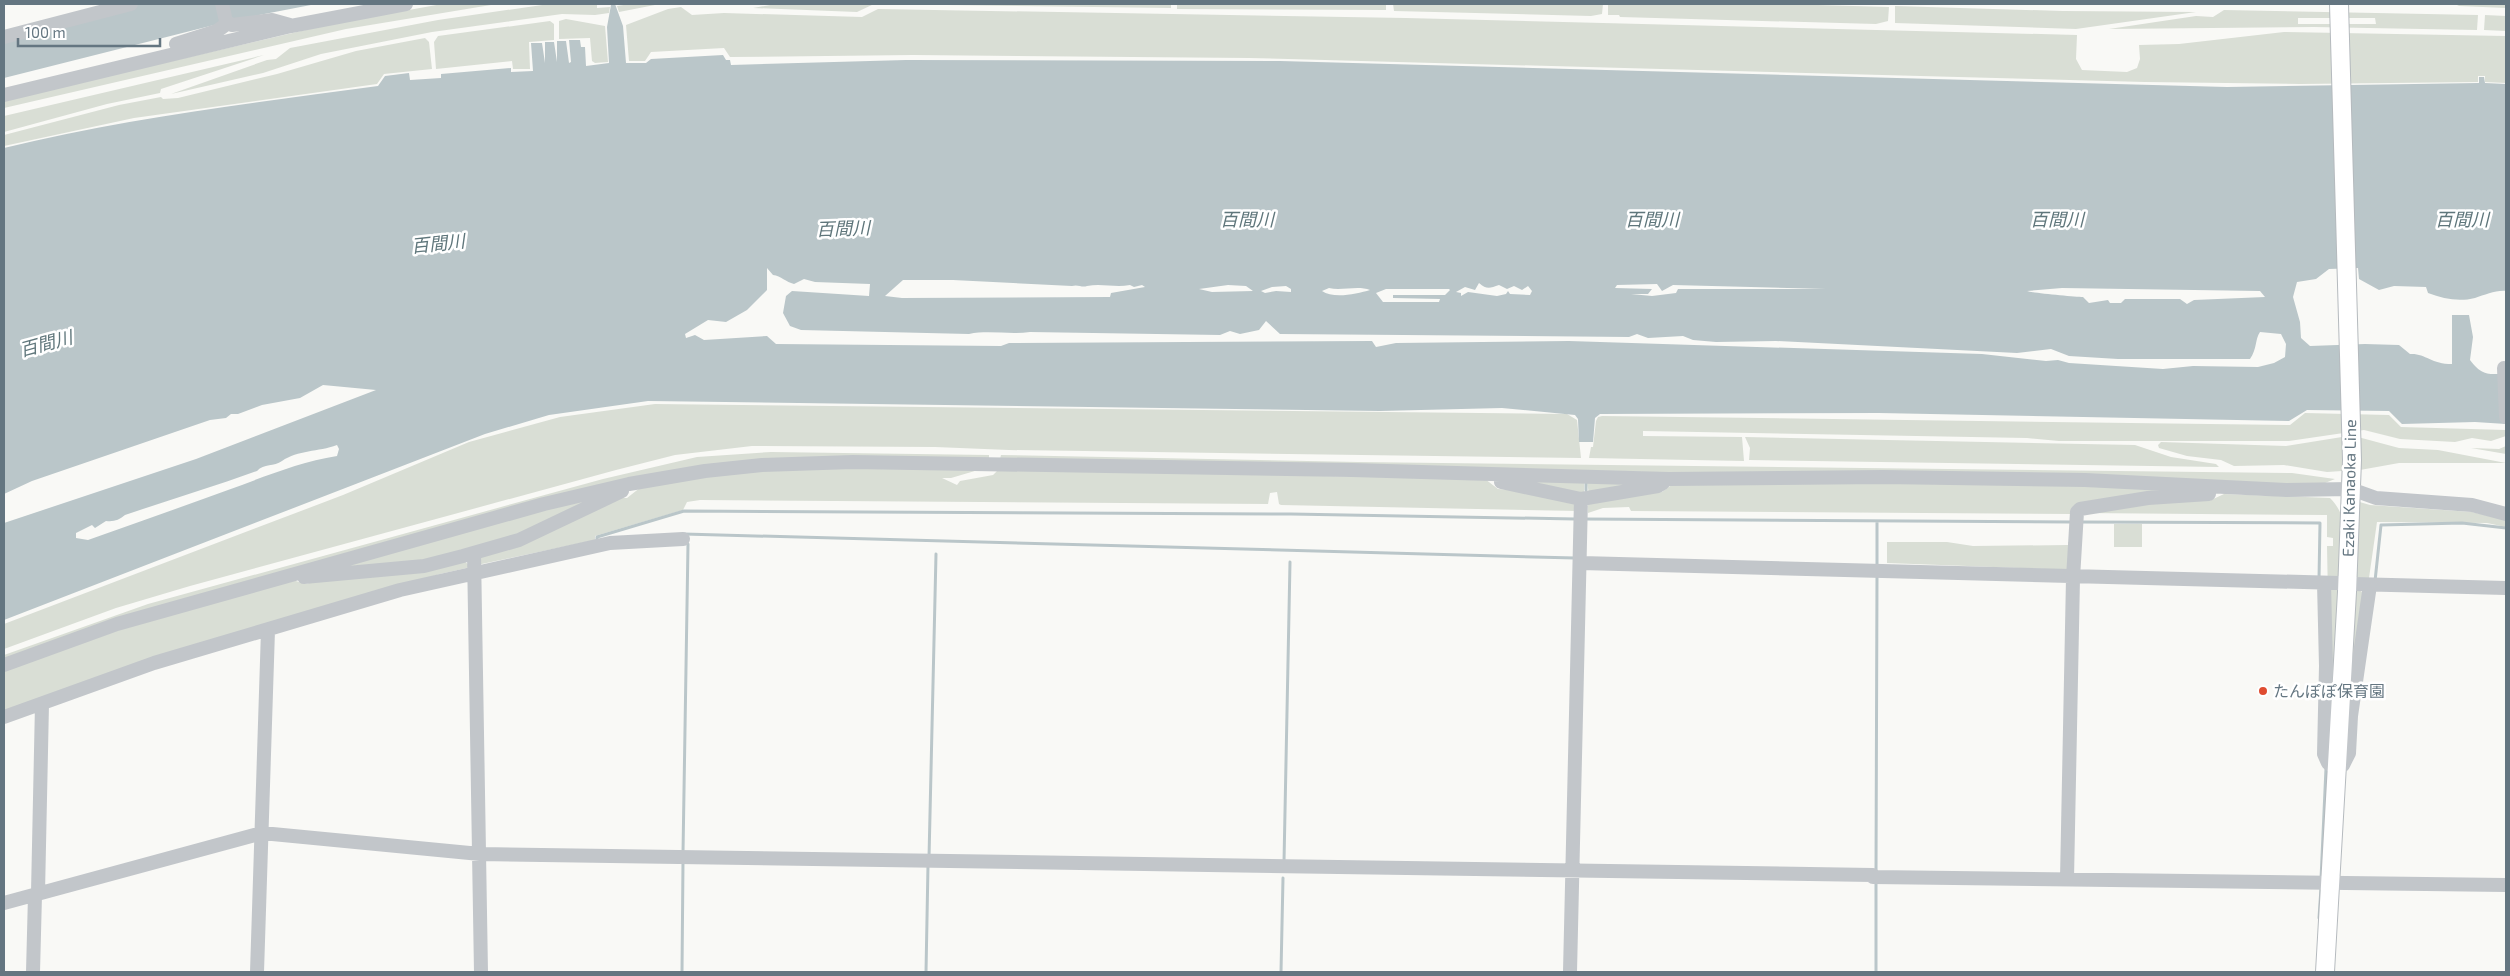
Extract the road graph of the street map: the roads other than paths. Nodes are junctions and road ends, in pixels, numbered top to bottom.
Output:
1 (131, 4) edge
2 (222, 4) edge
3 (406, 4) edge
4 (2339, 4) edge
5 (227, 22) junction
6 (291, 26) junction
7 (4, 37) edge
8 (155, 58) junction
9 (4, 95) edge
10 (2504, 368) dead end
11 (2506, 417) edge
12 (1486, 475) junction
13 (1669, 479) junction
14 (629, 484) junction
15 (2222, 488) junction
16 (2351, 489) junction
17 (1581, 499) junction
18 (2506, 514) edge
19 (684, 539) dead end
20 (1583, 561) junction
21 (473, 568) junction
22 (300, 572) junction
23 (2075, 574) junction
24 (2324, 583) junction
25 (2370, 585) junction
26 (2506, 588) edge
27 (268, 630) junction
28 (4, 665) edge
29 (42, 704) junction
30 (4, 717) edge
31 (2336, 768) junction
32 (262, 830) junction
33 (478, 852) junction
34 (1576, 871) junction
35 (2067, 879) junction
36 (2330, 884) junction
37 (2506, 886) edge
38 (35, 893) junction
39 (4, 903) edge
40 (33, 972) edge
41 (257, 972) edge
42 (482, 972) edge
43 (1570, 972) edge
44 (2324, 972) edge

1 - 7 street
2 - 5 street
3 - 6 street
4 - 16 main road, Ezaki Kanaoka Line
5 - 6 street
5 - 8 street
6 - 8 street
8 - 9 street
10 - 11 street
12 - 13 street
12 - 14 street
12 - 17 street
13 - 15 street
13 - 17 street
14 - 21 street
14 - 22 street
15 - 16 street
15 - 23 street
16 - 18 street
16 - 31 main road, Ezaki Kanaoka Line
17 - 20 street
19 - 21 street
20 - 23 street
20 - 34 street
21 - 22 street
21 - 27 street
21 - 33 street
22 - 28 street
23 - 24 street
23 - 35 street
24 - 25 street
24 - 31 street
25 - 26 street
25 - 31 street
27 - 29 street
27 - 32 street
29 - 30 street
29 - 38 street
31 - 36 main road, Ezaki Kanaoka Line
32 - 33 street
32 - 38 street
32 - 41 street
33 - 34 street
33 - 42 street
34 - 35 street
34 - 43 street
35 - 36 street
36 - 37 street
36 - 44 main road, Ezaki Kanaoka Line
38 - 39 street
38 - 40 street

